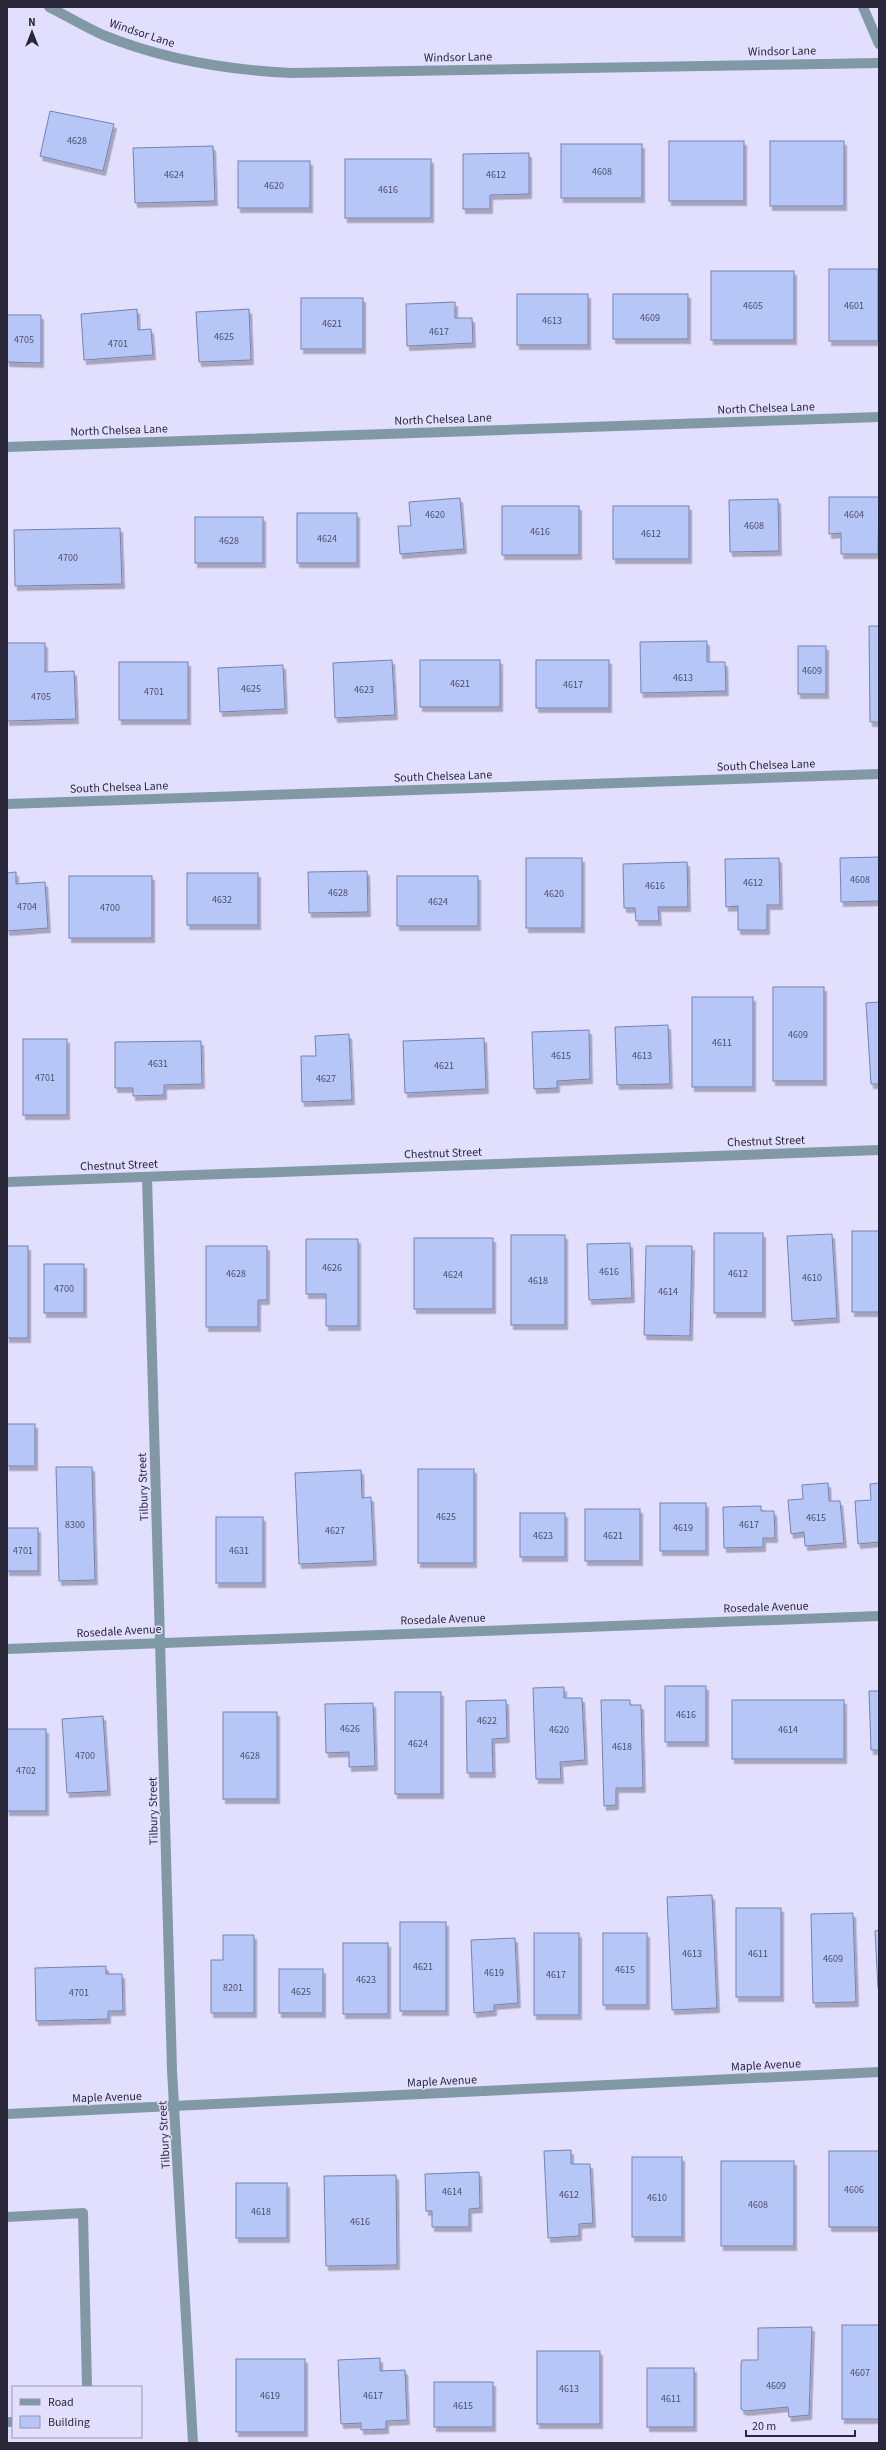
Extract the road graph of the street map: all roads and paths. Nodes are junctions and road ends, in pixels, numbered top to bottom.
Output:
1 (49, 7) edge
2 (863, 7) edge
3 (879, 44) edge
4 (879, 63) edge
5 (879, 417) edge
6 (7, 447) edge
7 (879, 774) edge
8 (7, 804) edge
9 (879, 1150) edge
10 (147, 1177) junction
11 (7, 1182) edge
12 (879, 1616) edge
13 (161, 1642) junction
14 (7, 1649) edge
15 (879, 2072) edge
16 (176, 2107) junction
17 (7, 2114) edge
18 (7, 2217) edge
19 (88, 2386) edge
20 (193, 2443) edge

1 - 4 street, Windsor Lane
2 - 3 street
5 - 6 street, North Chelsea Lane
7 - 8 street, South Chelsea Lane
9 - 10 street, Chestnut Street
10 - 11 street, Chestnut Street
10 - 13 street, Tilbury Street
12 - 13 street, Rosedale Avenue
13 - 14 street, Rosedale Avenue
13 - 16 street, Tilbury Street
15 - 16 street, Maple Avenue
16 - 17 street, Maple Avenue
16 - 20 street, Tilbury Street
18 - 19 street

